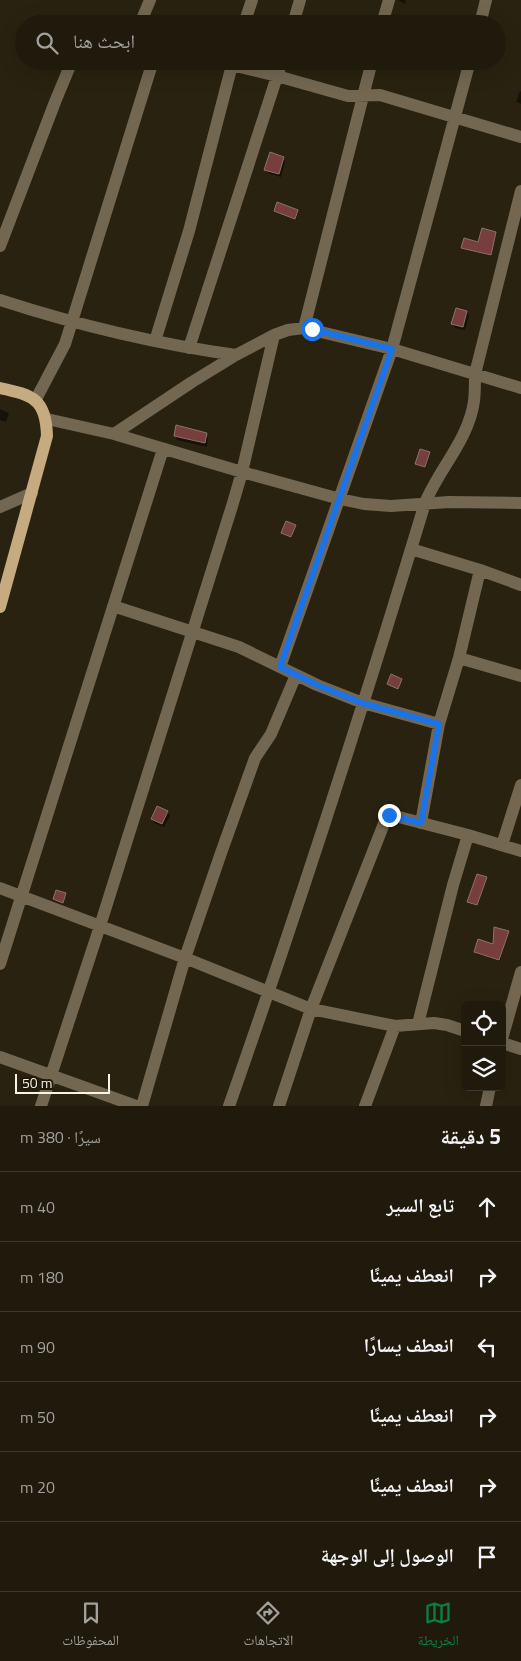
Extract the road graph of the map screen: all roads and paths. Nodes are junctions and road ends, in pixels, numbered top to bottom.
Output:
1 (150, 0) edge
2 (252, 0) edge
3 (300, 0) edge
4 (389, 0) edge
5 (486, 0) edge
6 (144, 15) edge
7 (247, 15) edge
8 (296, 15) edge
9 (385, 15) edge
10 (482, 15) edge
11 (68, 70) edge
12 (151, 70) edge
13 (230, 70) edge
14 (254, 70) edge
15 (279, 70) edge
16 (369, 70) edge
17 (468, 70) edge
18 (277, 76) junction
19 (362, 96) junction
20 (455, 118) junction
21 (521, 137) edge
22 (521, 191) edge
23 (0, 246) edge
24 (0, 300) edge
25 (72, 322) junction
26 (304, 328) junction
27 (274, 335) junction
28 (155, 341) junction
29 (188, 348) junction
30 (392, 349) junction
31 (236, 355) junction
32 (475, 374) junction
33 (0, 388) edge
34 (521, 388) edge
35 (35, 401) junction
36 (46, 419) junction
37 (114, 434) junction
38 (163, 449) junction
39 (242, 472) junction
40 (32, 493) junction
41 (340, 499) junction
42 (424, 503) junction
43 (521, 504) edge
44 (0, 507) edge
45 (411, 549) junction
46 (480, 570) junction
47 (521, 584) edge
48 (113, 606) junction
49 (0, 607) edge
50 (192, 632) junction
51 (459, 658) junction
52 (280, 667) junction
53 (296, 675) junction
54 (521, 676) edge
55 (362, 703) junction
56 (439, 724) junction
57 (521, 786) edge
58 (421, 823) junction
59 (468, 835) junction
60 (502, 845) junction
61 (521, 851) edge
62 (0, 888) edge
63 (22, 897) junction
64 (100, 926) junction
65 (186, 958) junction
66 (0, 964) edge
67 (521, 972) edge
68 (269, 992) junction
69 (311, 1009) junction
70 (418, 1024) junction
71 (506, 1025) edge
72 (396, 1026) junction
73 (461, 1030) edge
74 (506, 1044) edge
75 (521, 1049) edge
76 (0, 1057) edge
77 (50, 1076) junction
78 (489, 1091) edge
79 (41, 1106) edge
80 (136, 1106) edge
81 (142, 1106) edge
82 (229, 1106) edge
83 (279, 1106) edge
84 (365, 1106) edge
85 (486, 1106) edge

1 - 6 street
2 - 7 street
3 - 8 street
4 - 9 street
5 - 10 street
11 - 23 street
12 - 25 street
13 - 28 street
14 - 18 street
15 - 18 street
16 - 19 street
17 - 20 street
18 - 19 street
18 - 29 street
19 - 20 street
19 - 26 street
20 - 21 street
20 - 30 street
22 - 32 street
24 - 25 street
25 - 28 street
25 - 35 street
26 - 27 street
26 - 30 street
27 - 31 street
27 - 39 street
28 - 29 street
29 - 31 street
30 - 32 street
30 - 41 street
31 - 37 street
32 - 34 street
32 - 42 street
33 - 35 main road
35 - 36 main road
36 - 37 street
36 - 40 main road
37 - 38 street
38 - 39 street
38 - 48 street
39 - 41 street
39 - 50 street
40 - 44 street
40 - 49 main road
41 - 42 street
41 - 52 street
42 - 43 street
42 - 45 street
45 - 46 street
45 - 55 street
46 - 47 street
46 - 51 street
48 - 50 street
48 - 63 street
50 - 52 street
50 - 64 street
51 - 54 street
51 - 56 street
52 - 53 street
53 - 55 street
53 - 65 street
55 - 56 street
55 - 68 street
56 - 58 street
57 - 60 street
58 - 59 street
58 - 69 street
59 - 60 street
59 - 70 street
60 - 61 street
62 - 63 street
63 - 64 street
63 - 66 street
64 - 65 street
64 - 77 street
65 - 68 street
65 - 81 street
67 - 71 street
68 - 69 street
68 - 82 street
69 - 72 street
69 - 83 street
70 - 72 street
70 - 73 street
72 - 84 street
74 - 75 street
76 - 77 street
77 - 79 street
77 - 80 street
78 - 85 street

